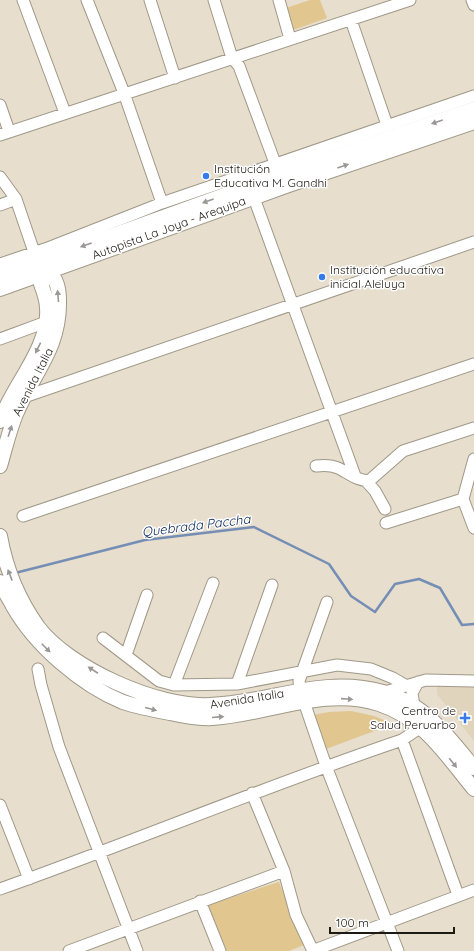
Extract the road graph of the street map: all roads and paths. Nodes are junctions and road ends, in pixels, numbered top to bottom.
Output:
1 (23, 0) edge
2 (87, 0) edge
3 (150, 0) edge
4 (214, 0) edge
5 (279, 0) edge
6 (410, 0) edge
7 (472, 0) edge
8 (474, 5) edge
9 (351, 20) junction
10 (290, 39) junction
11 (232, 58) junction
12 (175, 78) junction
13 (124, 93) junction
14 (474, 96) edge
15 (0, 104) edge
16 (474, 109) edge
17 (65, 113) junction
18 (474, 122) edge
19 (387, 125) junction
20 (5, 133) edge
21 (275, 163) junction
22 (0, 177) edge
23 (254, 198) junction
24 (16, 199) junction
25 (162, 203) junction
26 (0, 205) edge
27 (474, 242) edge
28 (43, 258) junction
29 (0, 264) edge
30 (0, 276) edge
31 (0, 289) edge
32 (291, 304) junction
33 (46, 322) junction
34 (0, 339) edge
35 (474, 364) edge
36 (24, 397) junction
37 (6, 404) junction
38 (331, 412) junction
39 (0, 421) edge
40 (474, 428) edge
41 (474, 459) edge
42 (0, 466) edge
43 (316, 466) dead end
44 (355, 476) junction
45 (366, 481) junction
46 (463, 499) junction
47 (385, 509) dead end
48 (23, 516) dead end
49 (386, 523) dead end
50 (474, 528) edge
51 (0, 536) edge
52 (0, 582) edge
53 (213, 583) dead end
54 (272, 585) dead end
55 (147, 595) dead end
56 (327, 602) dead end
57 (103, 638) dead end
58 (126, 656) junction
59 (38, 669) dead end
60 (303, 673) junction
61 (474, 681) edge
62 (418, 682) junction
63 (237, 684) junction
64 (174, 685) junction
65 (405, 685) junction
66 (385, 692) junction
67 (302, 696) junction
68 (414, 706) junction
69 (422, 727) junction
70 (402, 740) junction
71 (326, 766) junction
72 (474, 768) edge
73 (474, 789) edge
74 (252, 793) junction
75 (0, 805) edge
76 (100, 854) junction
77 (284, 871) junction
78 (29, 878) junction
79 (0, 889) edge
80 (474, 890) edge
81 (458, 895) junction
82 (200, 901) junction
83 (386, 922) junction
84 (129, 928) junction
85 (69, 951) edge
86 (137, 951) edge
87 (220, 951) edge
88 (312, 951) edge
89 (398, 951) edge

1 - 17 street
2 - 13 street
3 - 12 street
4 - 11 street
5 - 10 street
6 - 9 street
7 - 8 street
9 - 10 street
9 - 19 street
10 - 11 street
11 - 12 street
11 - 21 street
12 - 13 street
13 - 17 street
13 - 25 street
14 - 19 street
15 - 20 street
16 -> 28 main road, Autopista La Joya - Arequipa
17 - 20 street
23 -> 18 main road, Autopista La Joya - Arequipa
19 - 21 street
21 - 25 street
22 - 24 street
23 - 28 main road, Autopista La Joya - Arequipa
23 - 32 street
24 - 26 street
24 - 28 street
25 - 28 street
27 - 32 street
28 - 29 street
28 - 30 main road, Autopista La Joya - Arequipa
28 - 31 main road, Autopista La Joya - Arequipa
28 - 33 main road, Avenida Italia
36 -> 28 main road, Avenida Italia
32 - 36 street
32 - 38 street
33 - 34 street
33 -> 37 main road, Avenida Italia
35 - 38 street
36 - 37 street
42 -> 36 main road, Avenida Italia
37 - 39 main road, Avenida Italia
38 - 44 street
38 - 48 street
40 - 45 street
41 - 46 street
43 - 44 street
44 - 45 street
45 - 47 street
46 - 49 street
46 - 50 street
67 -> 51 main road, Avenida Italia
52 -> 67 main road, Avenida Italia
53 - 64 street
54 - 63 street
55 - 58 street
56 - 60 street
57 - 58 street
58 - 64 street
59 - 76 street
60 - 63 street
60 - 65 street
60 - 67 street
61 - 62 street
62 - 65 street
62 - 68 street
63 - 64 street
65 - 66 street
66 - 67 main road, Avenida Italia
66 - 68 main road, Avenida Italia
67 -> 69 main road, Avenida Italia
67 - 71 street
68 - 72 main road, Avenida Italia
69 - 70 street
69 -> 73 main road, Avenida Italia
70 - 71 street
70 - 81 street
71 - 74 street
71 - 83 street
74 - 76 street
74 - 77 street
75 - 78 street
76 - 78 street
76 - 84 street
77 - 82 street
77 - 88 street
78 - 79 street
80 - 81 street
81 - 83 street
82 - 84 street
82 - 87 street
83 - 88 street
83 - 89 street
84 - 85 street
84 - 86 street

